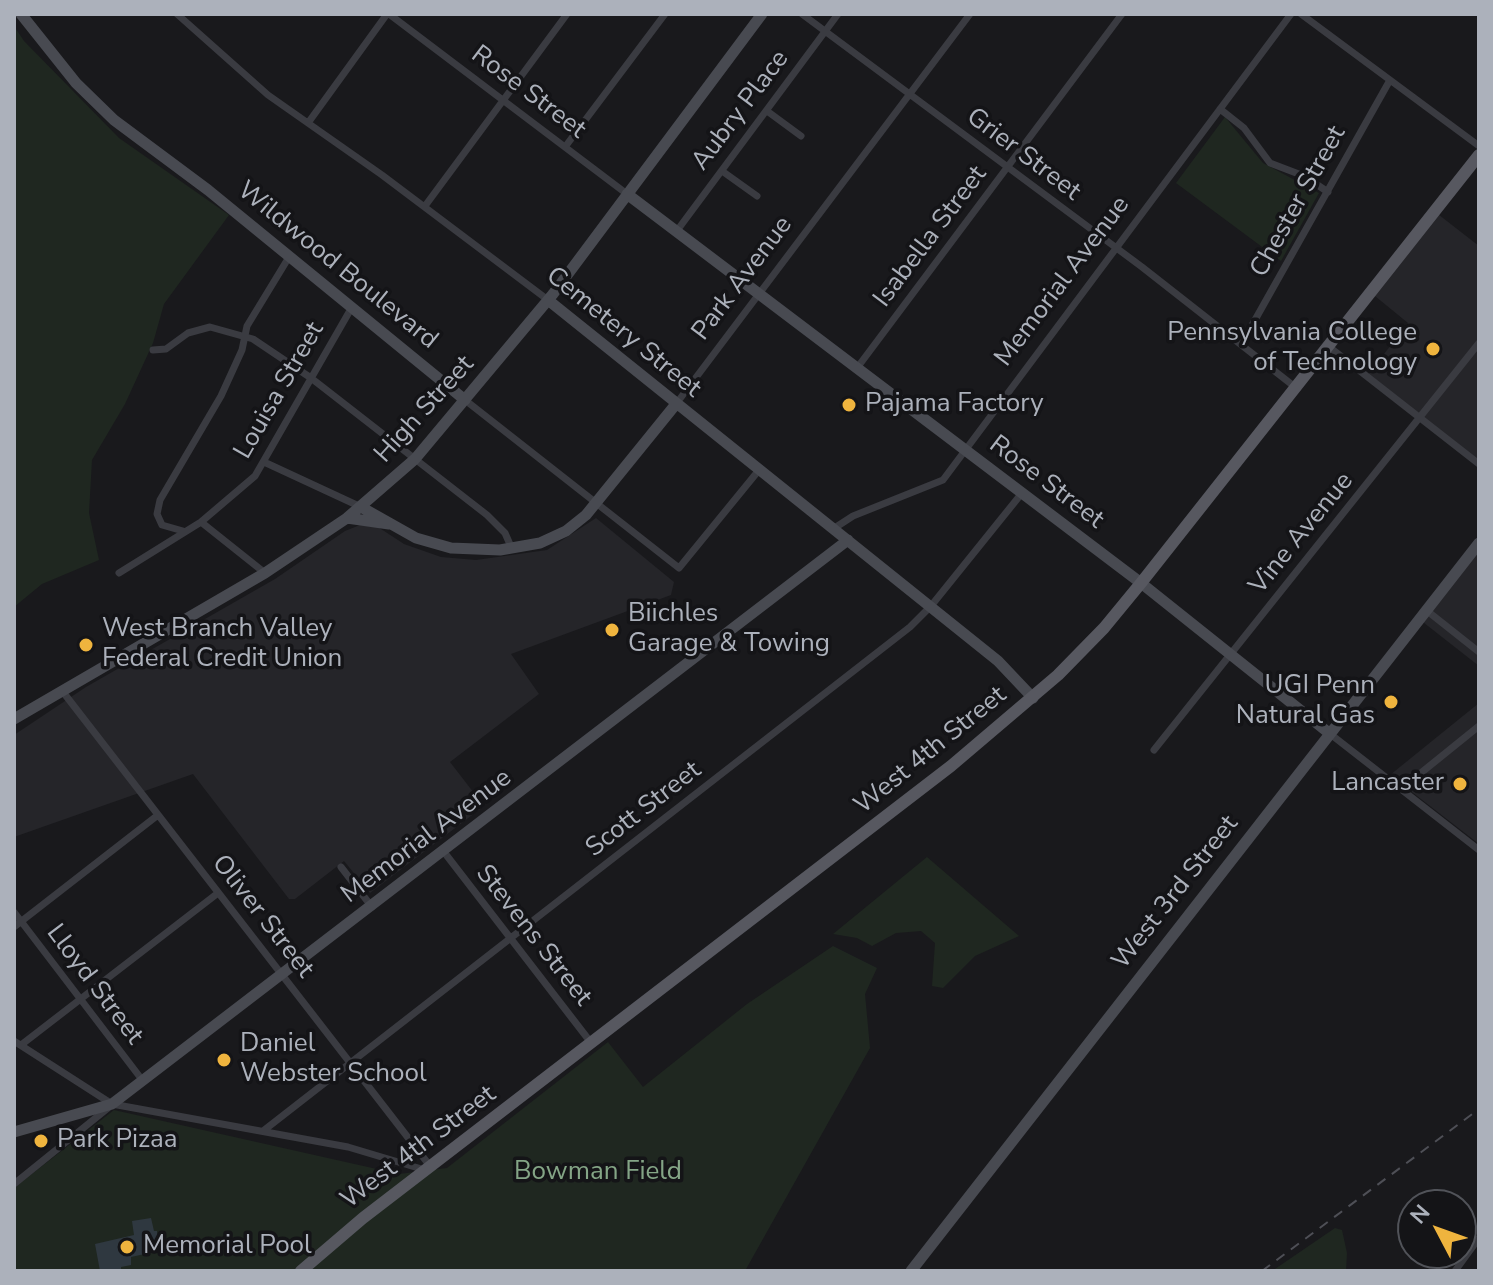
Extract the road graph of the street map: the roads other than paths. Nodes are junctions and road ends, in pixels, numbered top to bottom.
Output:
1 (21, 14) edge
2 (177, 14) edge
3 (388, 14) edge
4 (567, 14) edge
5 (665, 14) edge
6 (762, 14) edge
7 (802, 14) edge
8 (838, 14) edge
9 (970, 14) edge
10 (1122, 14) edge
11 (1291, 14) edge
12 (1301, 14) edge
13 (825, 31) junction
14 (1390, 80) junction
15 (908, 95) junction
16 (503, 101) junction
17 (1220, 109) junction
18 (767, 111) junction
19 (308, 123) junction
20 (801, 136) dead end
21 (1479, 146) edge
22 (565, 147) junction
23 (1479, 155) edge
24 (1007, 169) junction
25 (722, 171) junction
26 (1328, 192) junction
27 (627, 194) junction
28 (757, 196) dead end
29 (425, 206) junction
30 (676, 232) junction
31 (1115, 249) junction
32 (289, 257) junction
33 (759, 294) junction
34 (548, 300) junction
35 (352, 307) junction
36 (245, 335) junction
37 (1242, 343) junction
38 (1479, 343) edge
39 (1328, 346) junction
40 (153, 350) dead end
41 (857, 368) junction
42 (311, 378) junction
43 (1295, 387) junction
44 (465, 400) junction
45 (676, 404) junction
46 (1420, 418) junction
47 (965, 450) junction
48 (415, 459) junction
49 (264, 462) junction
50 (1479, 464) edge
51 (759, 470) junction
52 (1022, 493) junction
53 (597, 503) junction
54 (361, 507) junction
55 (347, 518) junction
56 (201, 522) junction
57 (390, 524) junction
58 (833, 529) junction
59 (184, 531) junction
60 (848, 540) junction
61 (1479, 543) edge
62 (512, 549) junction
63 (119, 573) dead end
64 (265, 573) junction
65 (1141, 583) junction
66 (931, 606) junction
67 (1426, 610) junction
68 (1479, 652) edge
69 (1231, 655) junction
70 (63, 692) junction
71 (1033, 698) junction
72 (14, 719) edge
73 (1479, 726) edge
74 (1329, 733) junction
75 (1154, 750) dead end
76 (1401, 789) junction
77 (158, 815) junction
78 (1479, 850) edge
79 (444, 852) junction
80 (341, 867) dead end
81 (218, 893) junction
82 (372, 907) junction
83 (14, 912) edge
84 (18, 924) edge
85 (510, 939) junction
86 (282, 974) junction
87 (81, 999) junction
88 (18, 1043) edge
89 (592, 1044) junction
90 (350, 1062) junction
91 (143, 1081) junction
92 (112, 1104) junction
93 (263, 1131) junction
94 (14, 1132) edge
95 (428, 1168) junction
96 (14, 1184) edge
97 (1479, 1238) edge
98 (301, 1271) edge
99 (911, 1271) edge
100 (1455, 1271) edge

1 - 32 street, Wildwood Boulevard
2 - 19 street, Cemetery Street
3 - 16 street, Rose Street
3 - 19 street
4 - 16 street
5 - 22 street
6 - 27 street, High Street
7 - 13 street, Grier Street
8 - 13 street, Aubry Place
9 - 15 street, Park Avenue
10 - 24 street, Isabella Street
11 - 17 street, Memorial Avenue
12 - 14 street
13 - 15 street, Grier Street
13 - 18 street, Aubry Place
14 - 21 street
14 - 26 street, Chester Street
15 - 24 street, Grier Street
15 - 33 street, Park Avenue
16 - 22 street, Rose Street
16 - 29 street
17 - 26 street
17 - 31 street, Memorial Avenue
18 - 20 street
18 - 25 street, Aubry Place
19 - 29 street, Cemetery Street
22 - 27 street, Rose Street
23 - 39 main road, West 4th Street
24 - 31 street, Grier Street
24 - 41 street, Isabella Street
25 - 28 street
25 - 30 street, Aubry Place
26 - 37 street, Chester Street
27 - 30 street, Rose Street
27 - 34 street, High Street
29 - 34 street, Cemetery Street
30 - 33 street, Rose Street
31 - 37 street, Grier Street
31 - 47 street, Memorial Avenue
32 - 35 street, Wildwood Boulevard
32 - 36 street
33 - 41 street, Rose Street
33 - 45 street, Park Avenue
34 - 44 street, High Street
34 - 45 street, Cemetery Street
35 - 42 street, Louisa Street
35 - 44 street, Wildwood Boulevard
36 - 40 street
36 - 42 street
36 - 59 street
37 - 43 street, Grier Street
38 - 46 street, Vine Avenue
39 - 43 main road, West 4th Street
39 - 46 street
41 - 47 street, Rose Street
42 - 48 street
42 - 49 street, Louisa Street
43 - 65 main road, West 4th Street
44 - 48 street, High Street
44 - 53 street, Wildwood Boulevard
45 - 51 street, Cemetery Street
45 - 53 street, Park Avenue
46 - 50 street
46 - 69 street, Vine Avenue
47 - 52 street, Rose Street
47 - 58 street, Memorial Avenue
48 - 54 street, High Street
48 - 62 street
49 - 54 street, Park Avenue
49 - 56 street, Louisa Street
51 - 53 street, Wildwood Boulevard
51 - 58 street, Cemetery Street
52 - 65 street, Rose Street
52 - 66 street, Scott Street
53 - 62 street, Park Avenue
54 - 55 street, High Street
54 - 57 street, Park Avenue
55 - 57 street
55 - 64 street, High Street
56 - 59 street, Louisa Street
56 - 64 street
57 - 62 street, Park Avenue
58 - 60 street, Cemetery Street
59 - 63 street, Louisa Street
60 - 66 street, Cemetery Street
60 - 79 street, Memorial Avenue
61 - 67 street, West 3rd Street
64 - 70 street, High Street
65 - 69 street, Rose Street
65 - 71 main road, West 4th Street
66 - 71 street, Cemetery Street
66 - 85 street, Scott Street
67 - 68 street
67 - 74 street, West 3rd Street
69 - 74 street, Rose Street
69 - 75 street, Vine Avenue
70 - 72 street, High Street
70 - 77 street, Oliver Street
71 - 89 main road, West 4th Street
73 - 76 street
74 - 76 street, Rose Street
74 - 99 street, West 3rd Street
76 - 78 street, Rose Street
77 - 81 street, Oliver Street
77 - 84 street
79 - 82 street, Memorial Avenue
79 - 85 street, Stevens Street
80 - 82 street
81 - 86 street, Oliver Street
81 - 87 street
82 - 86 street, Memorial Avenue
83 - 84 street, Lloyd Street
84 - 87 street, Lloyd Street
85 - 89 street, Stevens Street
85 - 90 street, Scott Street
86 - 90 street, Oliver Street
86 - 91 street, Memorial Avenue
87 - 88 street
87 - 91 street, Lloyd Street
88 - 92 street
89 - 95 main road, West 4th Street
90 - 93 street, Scott Street
90 - 95 street, Oliver Street
91 - 92 street, Memorial Avenue
92 - 93 street
92 - 94 street, Memorial Avenue
92 - 96 street
93 - 95 street
95 - 98 main road, West 4th Street
97 - 100 street

